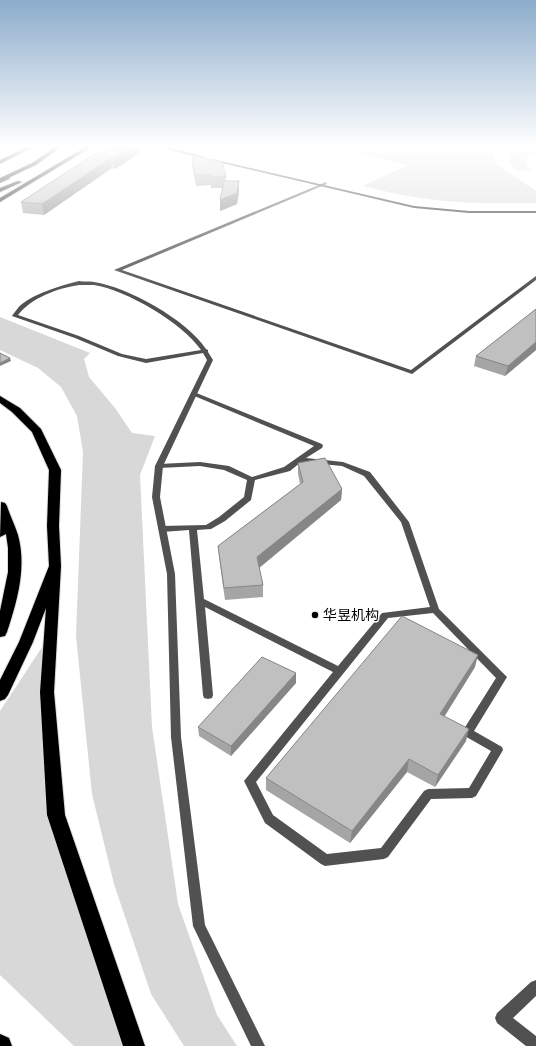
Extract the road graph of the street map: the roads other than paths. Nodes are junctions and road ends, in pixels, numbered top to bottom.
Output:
1 (10, 194) edge
2 (301, 194) edge
3 (353, 194) edge
4 (371, 194) edge
5 (0, 200) edge
6 (536, 208) edge
7 (536, 212) edge
8 (536, 278) edge
9 (206, 351) junction
10 (194, 394) junction
11 (0, 399) edge
12 (299, 460) junction
13 (159, 466) junction
14 (252, 478) junction
15 (0, 505) edge
16 (193, 527) junction
17 (162, 529) junction
18 (0, 533) edge
19 (55, 566) junction
20 (200, 601) junction
21 (435, 610) junction
22 (0, 632) edge
23 (340, 671) junction
24 (0, 695) edge
25 (208, 695) dead end
26 (536, 987) edge
27 (536, 1045) edge
28 (134, 1046) edge
29 (258, 1046) edge

1 - 5 main road
2 - 8 street
3 - 7 main road
4 - 6 main road
9 - 9 street
9 - 10 street
10 - 12 street
10 - 13 street
11 - 19 highway
12 - 14 street
12 - 21 street
13 - 14 street
13 - 17 street
14 - 16 street
15 - 18 highway
15 - 22 highway
16 - 17 street
16 - 20 street
17 - 29 street
19 - 24 highway
19 - 28 highway
20 - 23 street
20 - 25 street
21 - 23 street
21 - 23 street
26 - 27 street

